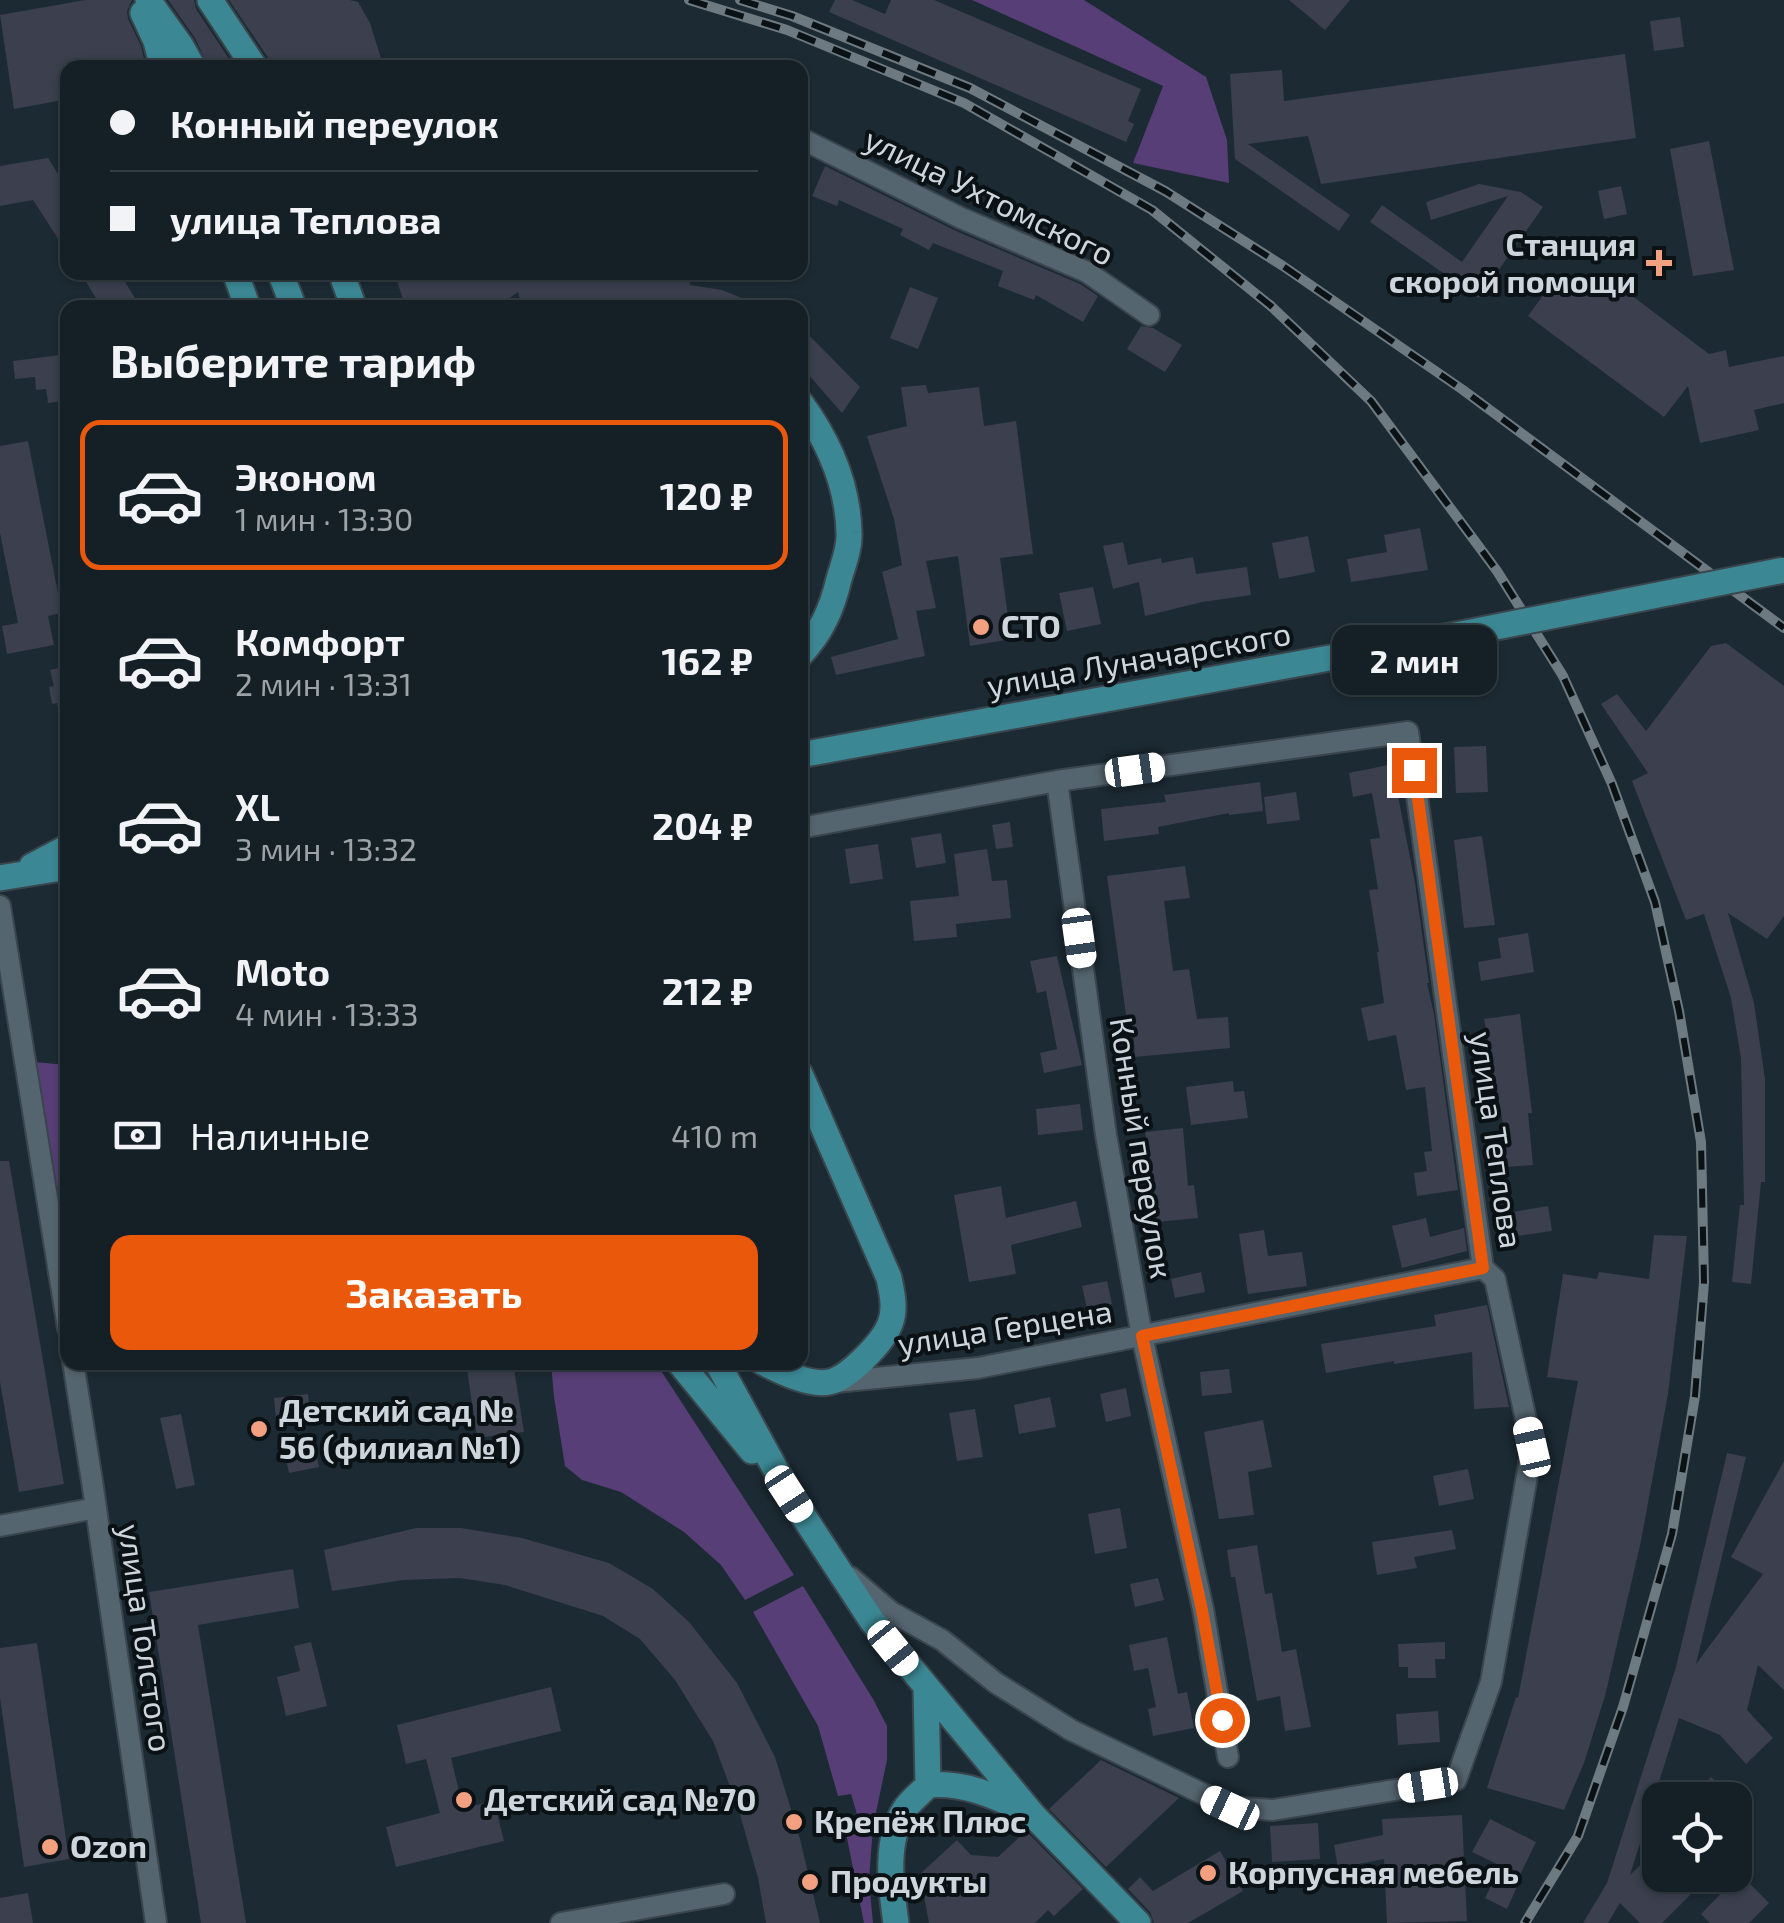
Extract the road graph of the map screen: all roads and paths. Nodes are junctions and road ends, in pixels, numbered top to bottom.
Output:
1 (136, 0) edge
2 (148, 0) edge
3 (210, 0) edge
4 (160, 60) edge
5 (189, 60) edge
6 (250, 60) edge
7 (808, 142) edge
8 (1150, 315) dead end
9 (808, 413) edge
10 (1784, 570) edge
11 (808, 646) edge
12 (808, 754) edge
13 (1057, 781) junction
14 (808, 827) edge
15 (60, 851) edge
16 (60, 868) edge
17 (7, 876) edge
18 (60, 884) edge
19 (0, 906) edge
20 (808, 1092) edge
21 (1483, 1268) junction
22 (60, 1278) edge
23 (1142, 1336) junction
24 (74, 1370) edge
25 (686, 1370) edge
26 (721, 1370) edge
27 (778, 1370) edge
28 (830, 1382) junction
29 (789, 1494) junction
30 (96, 1508) junction
31 (0, 1526) edge
32 (833, 1562) junction
33 (926, 1688) junction
34 (1228, 1757) dead end
35 (928, 1785) junction
36 (1033, 1814) junction
37 (724, 1894) dead end
38 (156, 1923) edge
39 (561, 1923) edge
40 (896, 1923) edge
41 (1138, 1923) edge

1 - 4 main road
2 - 5 main road
3 - 6 main road
7 - 8 street, улица Ухтомского
9 - 11 main road
10 - 12 main road, улица Луначарского, bridge
13 - 14 street
13 - 21 street, улица Теплова
13 - 23 street, Конный переулок
15 - 17 main road
16 - 17 main road
17 - 18 main road
19 - 22 street
20 - 28 main road
21 - 23 street, улица Герцена
21 - 32 street, улица Теплова
23 - 28 street, улица Герцена
23 - 34 street, Конный переулок
24 - 30 street, улица Толстого
25 - 29 main road
26 - 29 main road
27 - 28 main road
29 - 32 main road
30 - 31 street
30 - 38 street, улица Толстого
32 - 33 main road
33 - 35 main road
33 - 36 main road
35 - 36 main road
35 - 40 main road
36 - 41 main road
37 - 39 street

